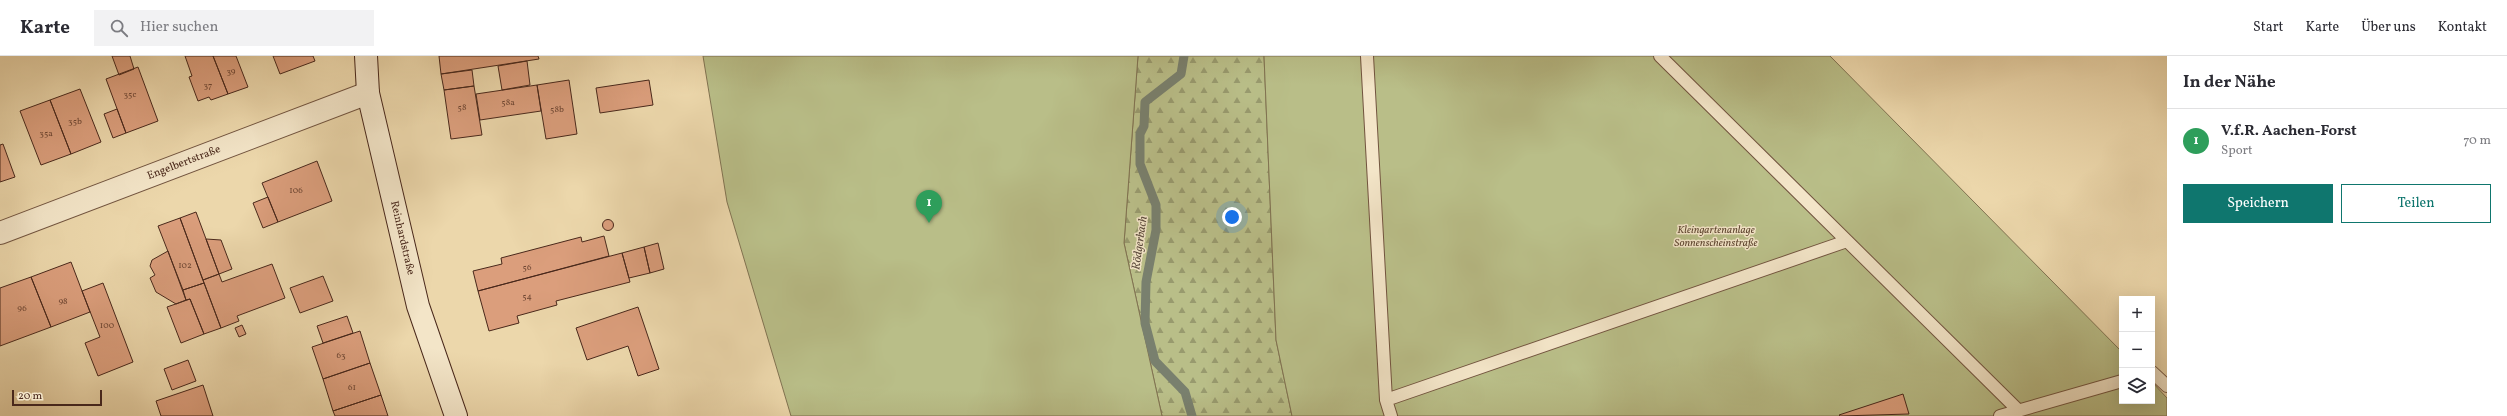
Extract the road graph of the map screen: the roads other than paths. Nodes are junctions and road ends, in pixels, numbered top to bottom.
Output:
1 (366, 56) edge
2 (1367, 56) edge
3 (1660, 56) edge
4 (368, 92) junction
5 (0, 233) edge
6 (1847, 241) junction
7 (2155, 375) edge
8 (2119, 382) edge
9 (2167, 386) edge
10 (1386, 400) junction
11 (2018, 410) junction
12 (456, 416) edge
13 (1391, 416) edge
14 (2000, 416) edge

1 - 4 street, Reinhardstraße
2 - 10 lane
3 - 6 lane
4 - 5 street, Engelbertstraße
4 - 12 street, Reinhardstraße
6 - 10 lane
6 - 11 lane
7 - 9 lane
8 - 11 lane
10 - 13 lane
11 - 14 lane

